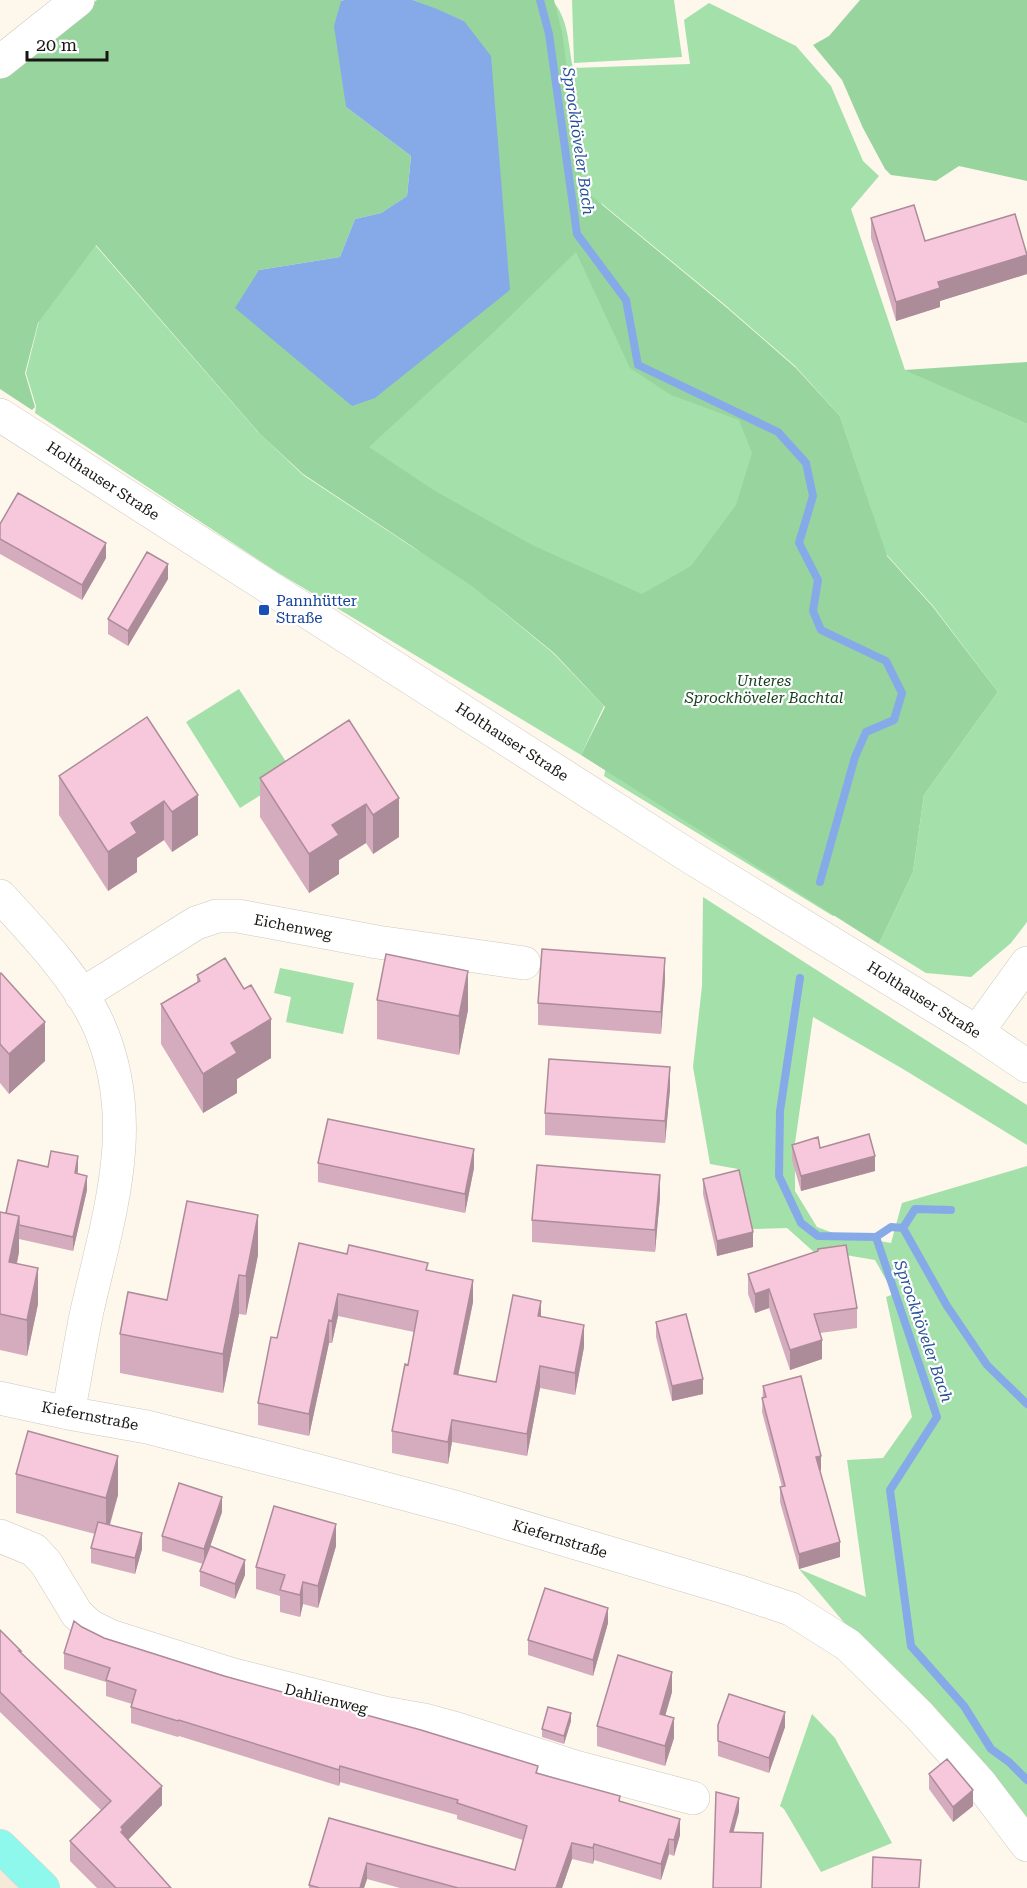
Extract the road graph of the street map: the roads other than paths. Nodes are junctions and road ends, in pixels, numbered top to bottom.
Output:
1 (78, 0) edge
2 (5, 48) edge
3 (0, 415) edge
4 (0, 896) edge
5 (524, 963) dead end
6 (1027, 963) edge
7 (81, 995) junction
8 (977, 1032) junction
9 (1027, 1066) edge
10 (0, 1400) edge
11 (68, 1413) junction
12 (0, 1536) edge
13 (693, 1798) dead end
14 (1027, 1845) edge
15 (0, 1846) edge
16 (43, 1888) edge

1 - 2 street
3 - 8 street, Holthauser Straße
4 - 7 street
5 - 7 street, Eichenweg
6 - 8 street
7 - 11 street
8 - 9 street, Holthauser Straße
10 - 11 street, Kiefernstraße
11 - 14 street, Kiefernstraße
12 - 13 street, Dahlienweg
15 - 16 main road

